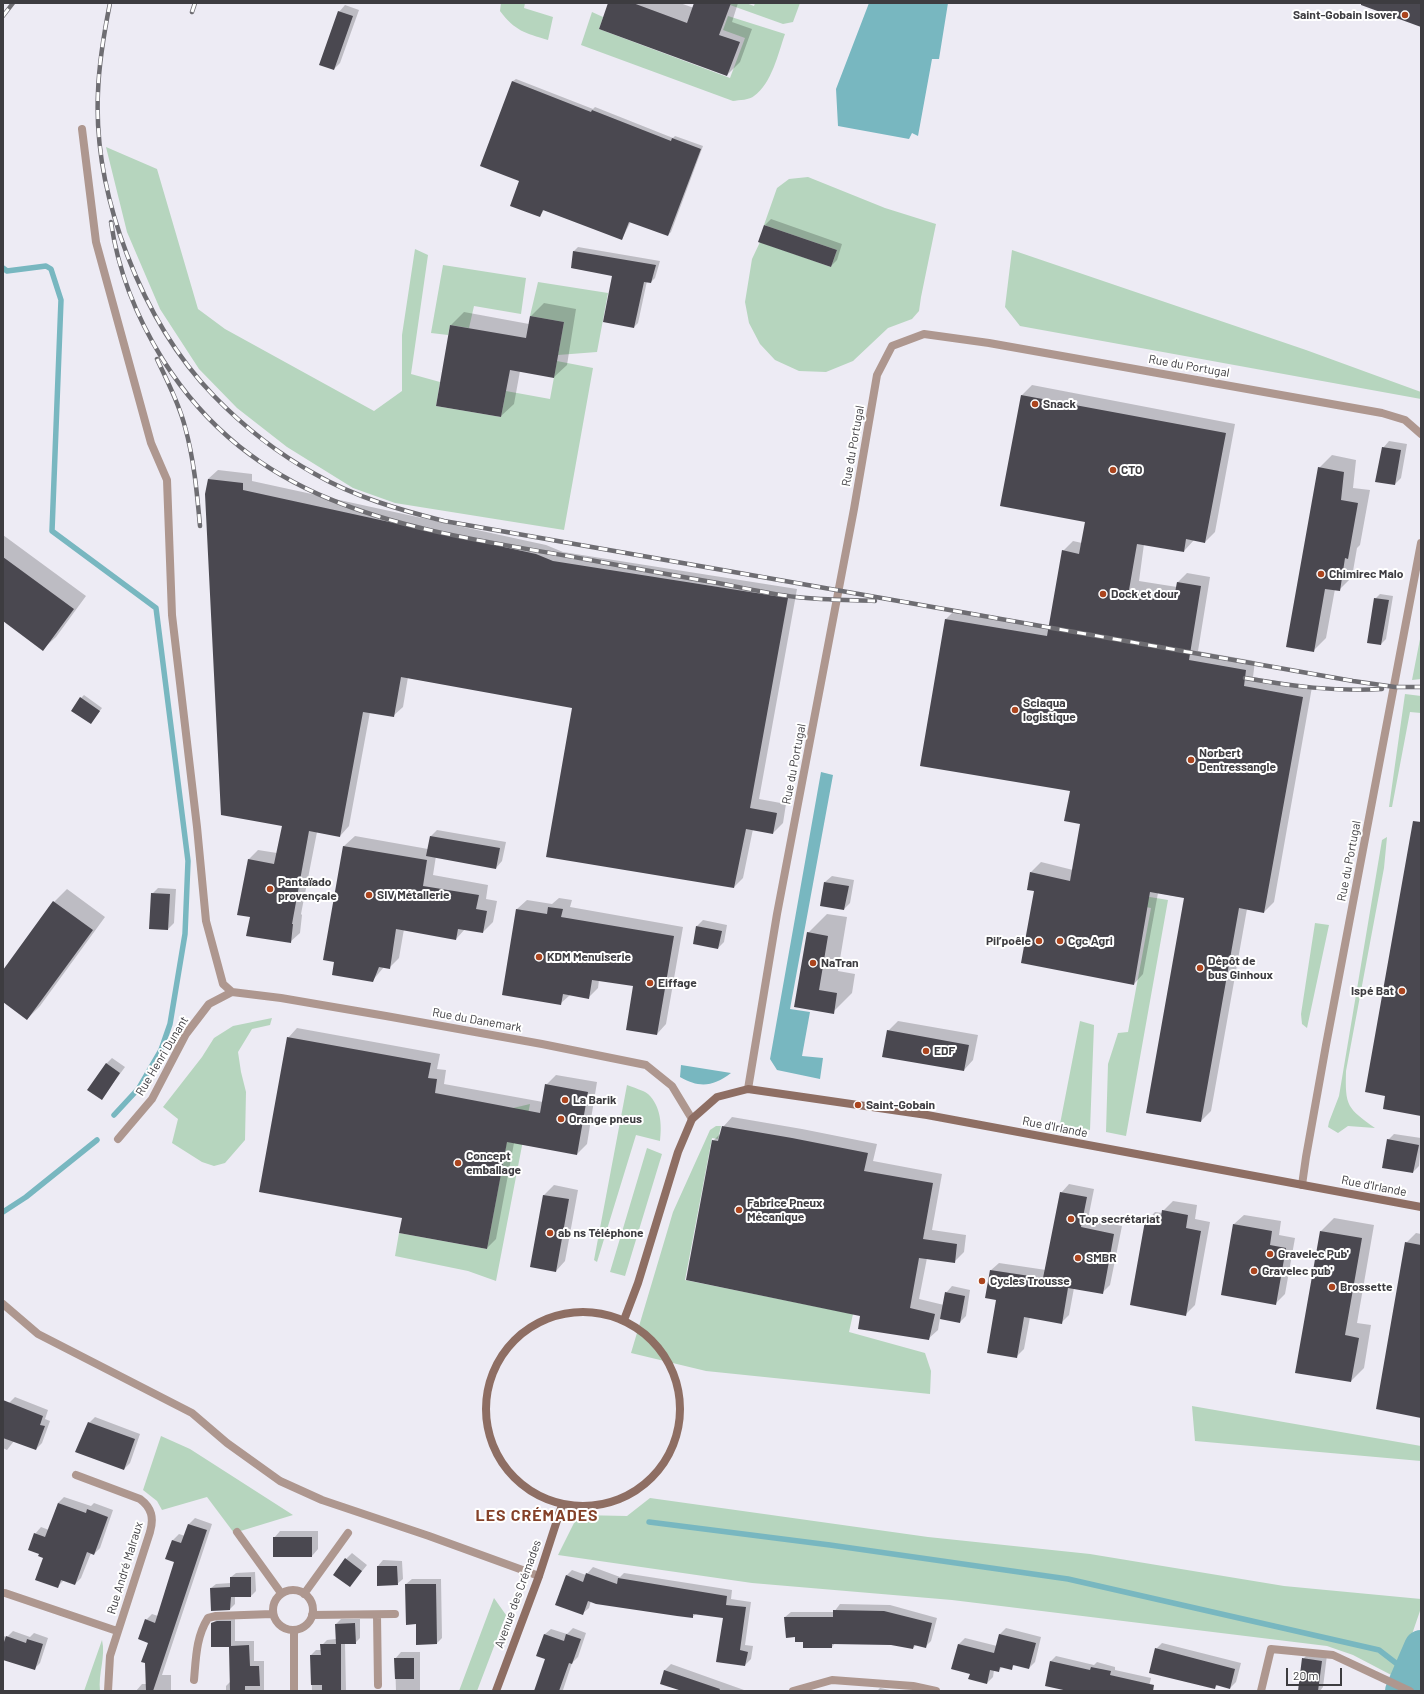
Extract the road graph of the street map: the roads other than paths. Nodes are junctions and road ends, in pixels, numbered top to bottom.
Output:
1 (82, 129) dead end
2 (1421, 434) edge
3 (1421, 542) edge
4 (232, 992) junction
5 (748, 1089) junction
6 (692, 1119) junction
7 (118, 1139) dead end
8 (1302, 1185) junction
9 (1421, 1208) edge
10 (3, 1304) edge
11 (624, 1320) junction
12 (76, 1475) dead end
13 (562, 1506) junction
14 (237, 1532) dead end
15 (348, 1533) dead end
16 (539, 1576) junction
17 (4, 1593) dead end
18 (281, 1593) junction
19 (304, 1594) junction
20 (272, 1614) junction
21 (395, 1614) dead end
22 (312, 1615) junction
23 (378, 1615) junction
24 (118, 1631) junction
25 (294, 1631) junction
26 (194, 1680) dead end
27 (378, 1684) dead end
28 (912, 1688) edge
29 (108, 1691) edge
30 (294, 1691) edge
31 (496, 1691) edge
32 (793, 1691) edge
33 (936, 1691) edge
34 (1261, 1691) edge
35 (1410, 1691) edge

1 - 4 street
2 - 5 street, Rue du Portugal
3 - 8 street, Rue du Portugal
4 - 6 street, Rue du Danemark
4 - 7 street, Rue Henri Dunant
5 - 6 street, Rue d'Irlande
5 - 8 street, Rue d'Irlande
6 - 11 street
8 - 9 street, Rue d'Irlande
10 - 16 street
11 - 13 street
11 - 13 street
12 - 24 street, Rue André Malraux
13 - 16 street, Avenue des Crémades
14 - 18 street
15 - 19 street
16 - 31 street, Avenue des Crémades
17 - 24 street
18 - 19 street
18 - 20 street
19 - 22 street
20 - 25 street
20 - 26 street
21 - 23 street
22 - 23 street
22 - 25 street
23 - 27 street
24 - 29 street, Rue André Malraux
25 - 30 street
28 - 32 street
28 - 33 street
34 - 35 street

